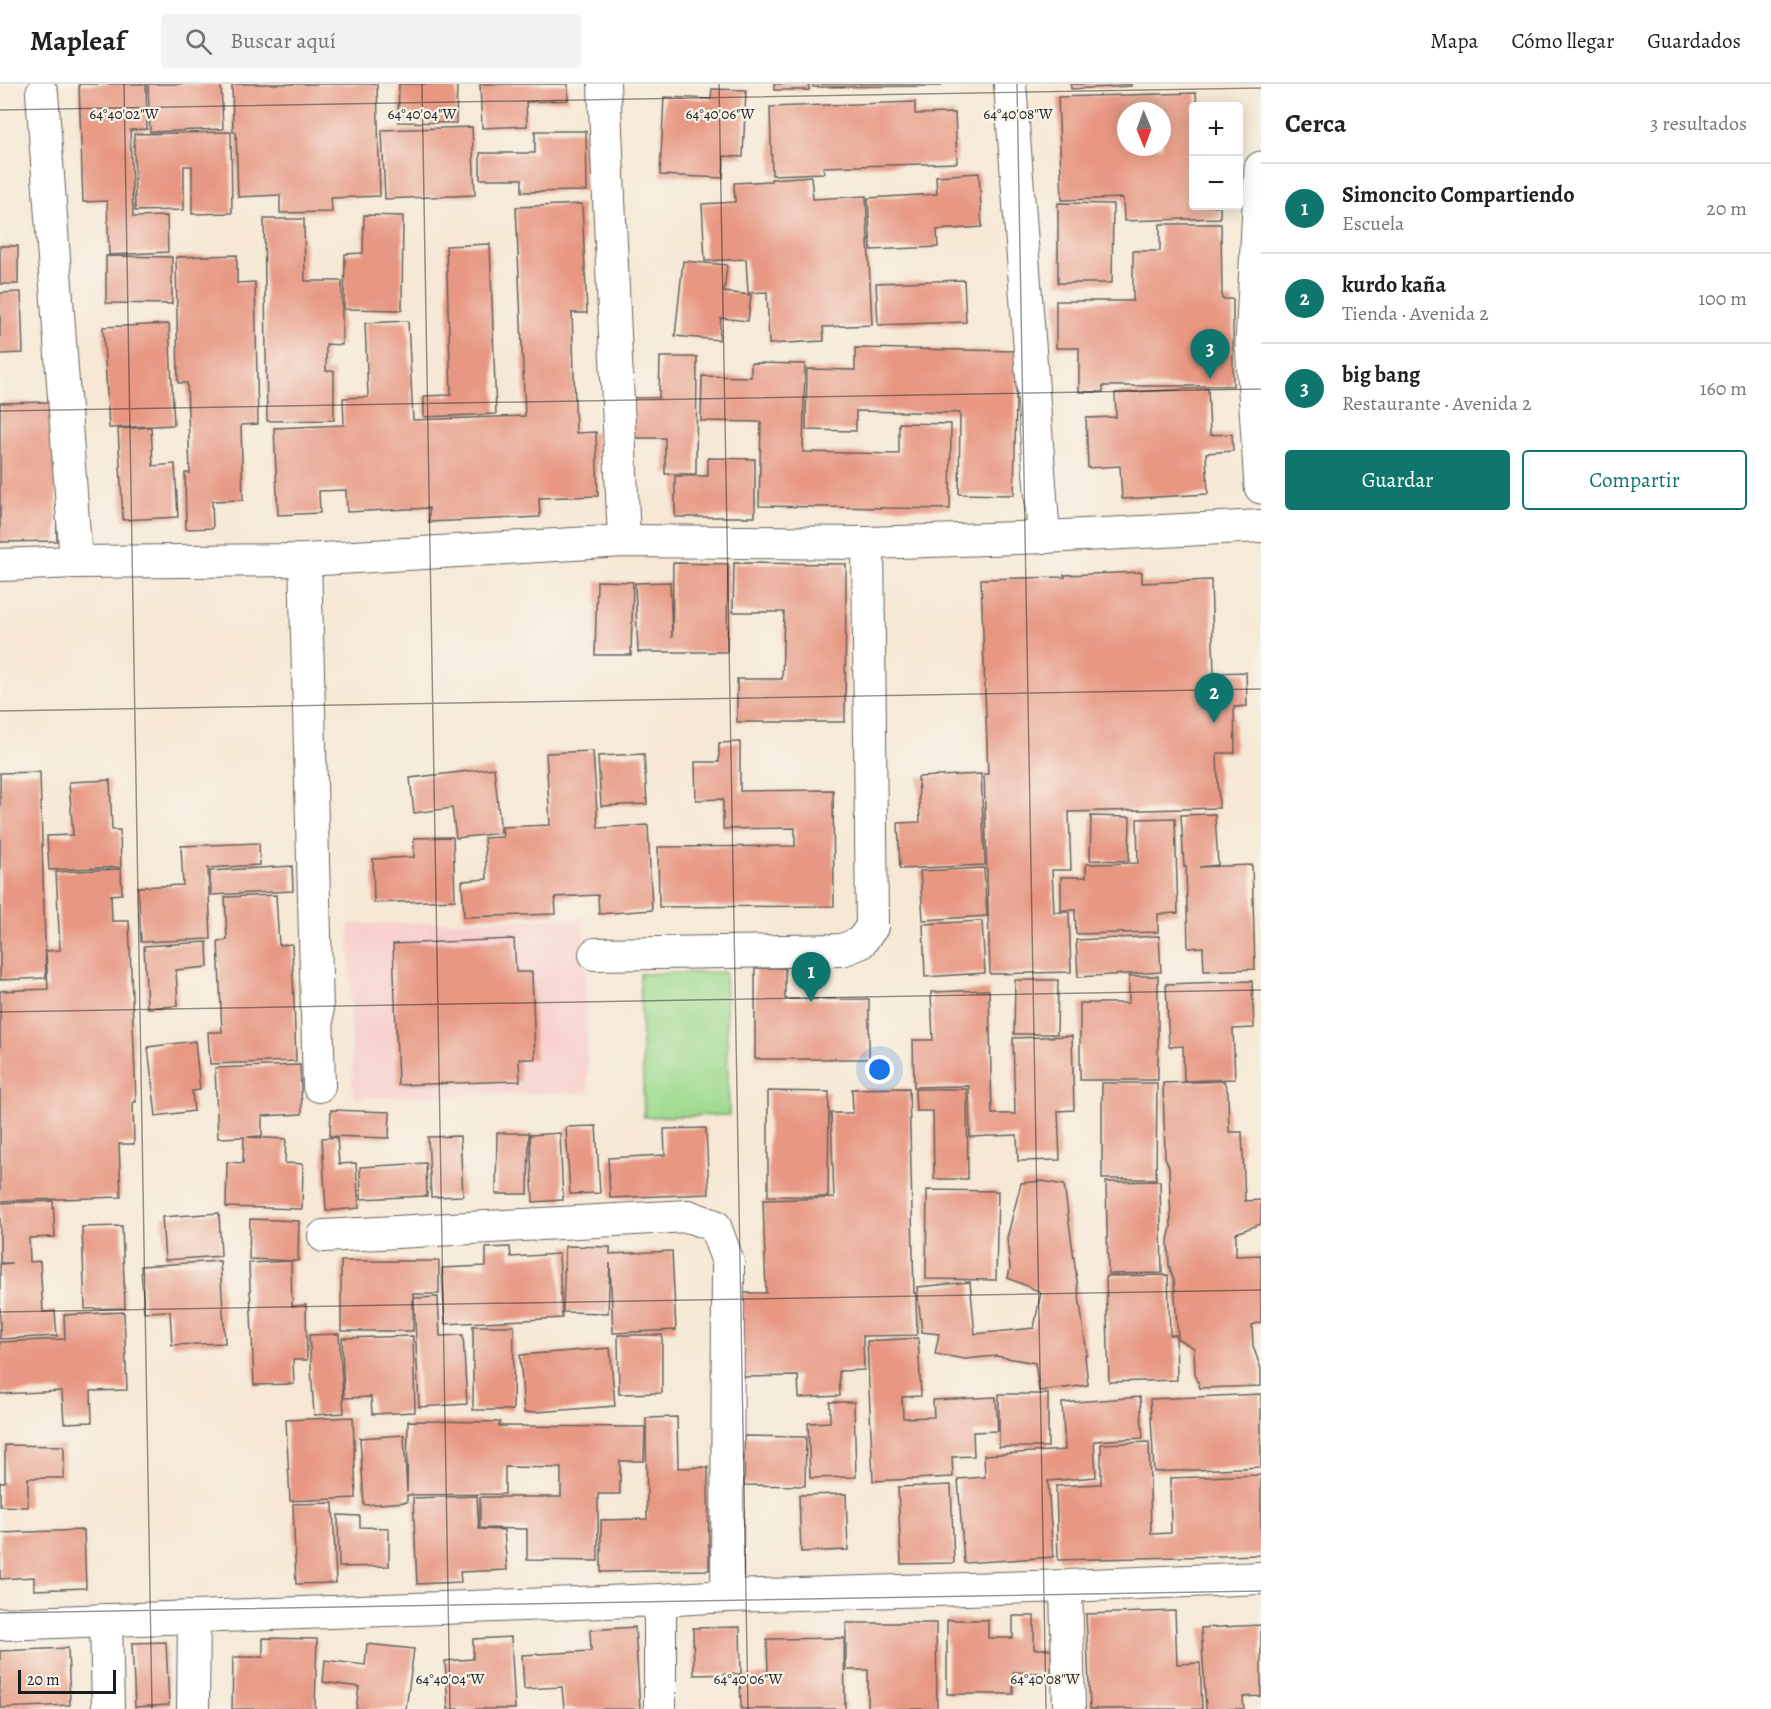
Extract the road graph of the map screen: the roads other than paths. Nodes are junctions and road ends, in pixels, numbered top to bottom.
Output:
1 (604, 84) edge
2 (1010, 84) edge
3 (42, 93) dead end
4 (1261, 168) edge
5 (1261, 487) edge
6 (1261, 526) edge
7 (1044, 537) junction
8 (624, 542) junction
9 (868, 543) junction
10 (305, 560) junction
11 (76, 562) junction
12 (0, 565) edge
13 (595, 954) dead end
14 (319, 1086) dead end
15 (324, 1236) dead end
16 (1261, 1578) edge
17 (1066, 1586) junction
18 (728, 1596) junction
19 (660, 1600) junction
20 (194, 1617) junction
21 (106, 1620) junction
22 (0, 1624) edge
23 (108, 1709) edge
24 (193, 1709) edge
25 (660, 1709) edge
26 (1069, 1709) edge

1 - 8 street
2 - 7 street
3 - 11 street
4 - 5 street
6 - 7 street
7 - 9 street
8 - 9 street
8 - 10 street
9 - 13 street
10 - 11 street
10 - 14 street
11 - 12 street
15 - 18 street
16 - 17 street
17 - 18 street
17 - 26 street
18 - 19 street
19 - 20 street
19 - 25 street
20 - 21 street
20 - 24 street
21 - 22 street
21 - 23 street

